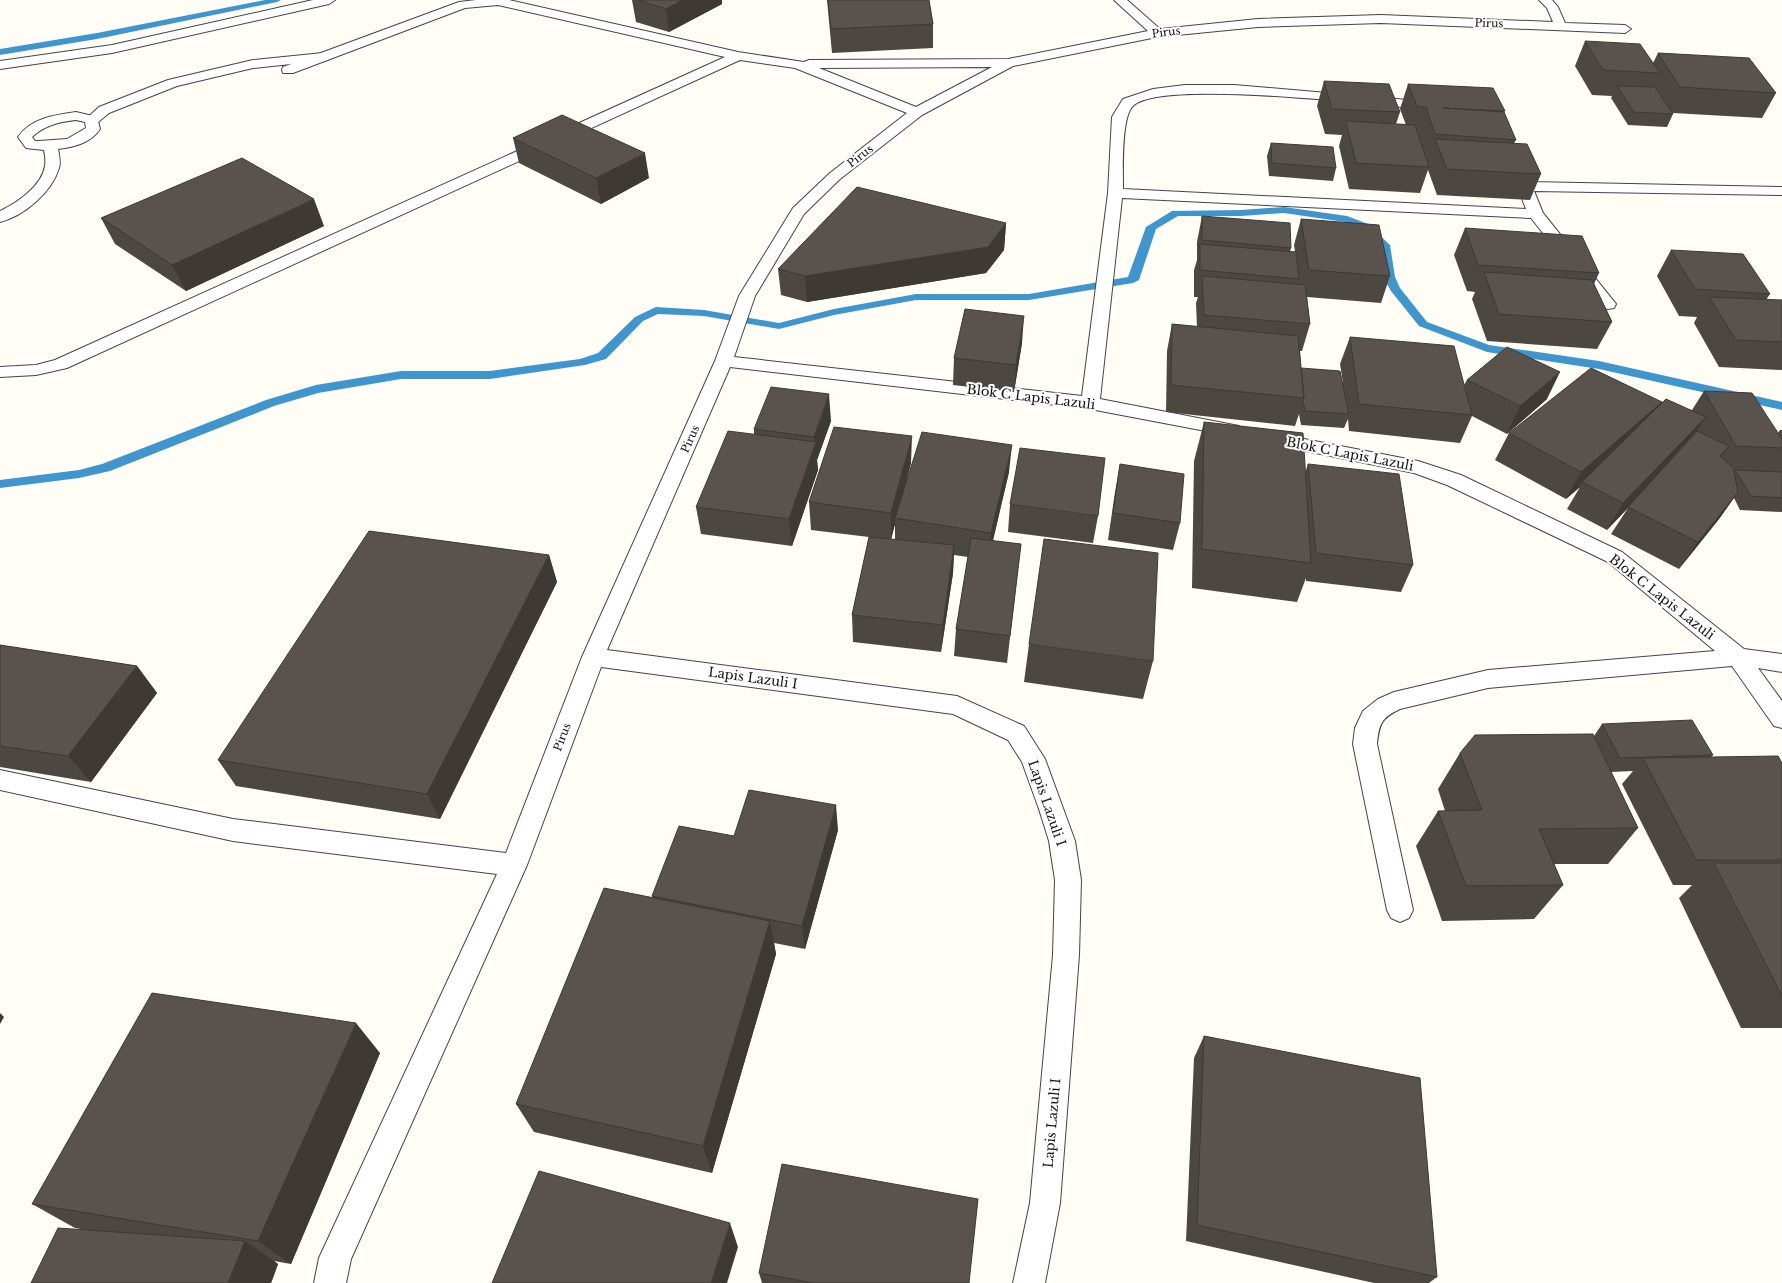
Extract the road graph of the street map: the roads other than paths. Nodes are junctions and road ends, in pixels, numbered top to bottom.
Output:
1 (329, 0) edge
2 (1120, 0) edge
3 (1544, 0) edge
4 (1560, 25) junction
5 (1626, 28) dead end
6 (1157, 33) junction
7 (738, 56) junction
8 (323, 57) junction
9 (1009, 63) junction
10 (798, 64) junction
11 (0, 65) edge
12 (288, 70) dead end
13 (1446, 107) edge
14 (917, 112) junction
15 (92, 120) junction
16 (51, 147) junction
17 (1513, 160) edge
18 (1526, 186) junction
19 (1782, 191) edge
20 (1115, 193) junction
21 (1536, 214) junction
22 (0, 217) edge
23 (1608, 304) dead end
24 (724, 361) junction
25 (0, 372) edge
26 (1090, 402) junction
27 (593, 657) junction
28 (1738, 657) junction
29 (1782, 663) edge
30 (1782, 719) edge
31 (0, 780) edge
32 (514, 865) junction
33 (1400, 910) dead end
34 (330, 1283) edge
35 (1029, 1283) edge

1 - 11 street
2 - 6 street
3 - 4 street
4 - 5 street, Pirus
4 - 6 street, Pirus
6 - 9 street, Pirus
7 - 8 street
7 - 10 street
7 - 25 street
8 - 12 street
8 - 15 street
9 - 10 street
9 - 14 street, Pirus
10 - 14 street
13 - 20 street
14 - 24 street, Pirus
15 - 16 street
15 - 16 street
16 - 22 street
17 - 18 street
18 - 19 street
18 - 21 street
20 - 21 street
20 - 26 street
21 - 23 street
24 - 26 street, Blok C Lapis Lazuli
24 - 27 street, Pirus
26 - 28 street, Blok C Lapis Lazuli
27 - 32 street, Pirus
27 - 35 street, Lapis Lazuli I
28 - 29 street
28 - 30 street, Blok C Lapis Lazuli
28 - 33 street
31 - 32 street
32 - 34 street, Pirus

